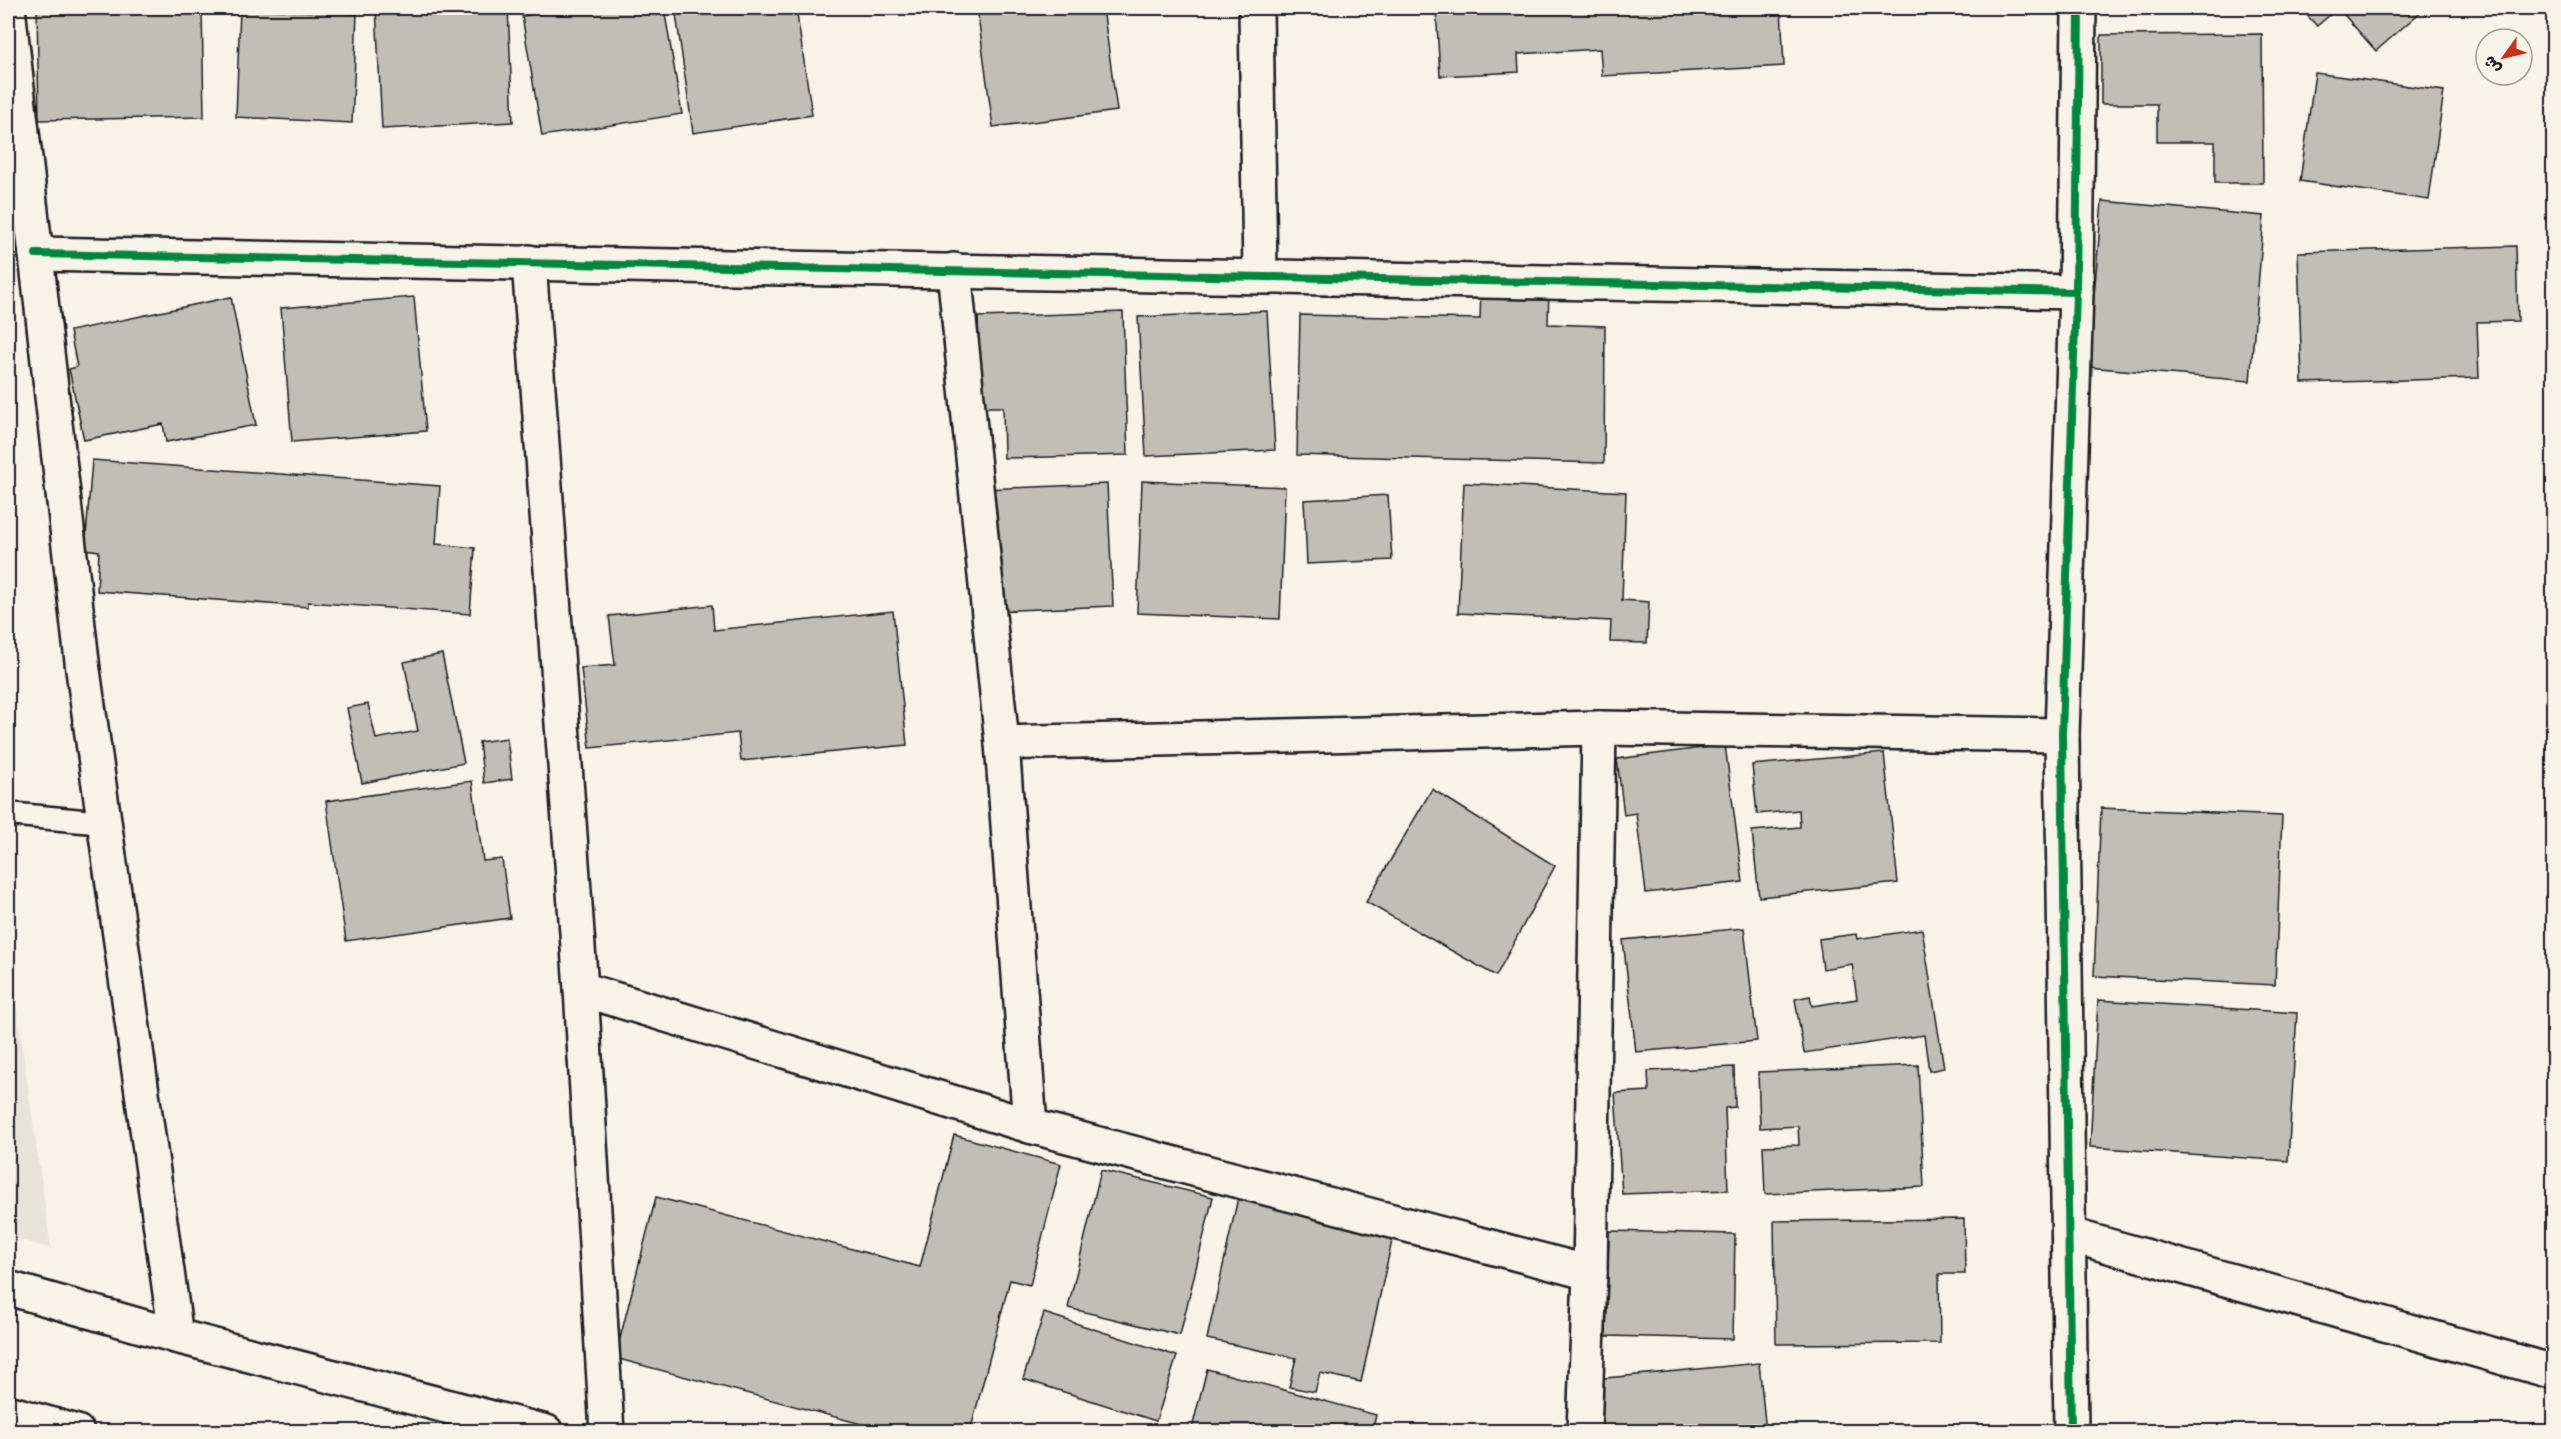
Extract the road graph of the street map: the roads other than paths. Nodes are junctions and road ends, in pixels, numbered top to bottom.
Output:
1 (8, 8) edge
2 (1256, 8) edge
3 (2079, 8) edge
4 (36, 254) junction
5 (529, 262) junction
6 (954, 270) junction
7 (1260, 275) junction
8 (2076, 292) junction
9 (1599, 728) junction
10 (2062, 735) junction
11 (1002, 742) junction
12 (8, 814) edge
13 (104, 823) junction
14 (581, 989) junction
15 (1030, 1126) junction
16 (2070, 1235) junction
17 (1590, 1273) junction
18 (8, 1288) edge
19 (176, 1336) junction
20 (2553, 1372) edge
21 (8, 1412) edge
22 (77, 1431) edge
23 (546, 1431) edge
24 (607, 1431) edge
25 (1584, 1431) edge
26 (2071, 1431) edge

1 - 4 street
2 - 7 street
3 - 8 street
4 - 5 street
4 - 13 street
5 - 6 street
5 - 14 street
6 - 7 street
6 - 11 street
7 - 8 street
8 - 10 street
9 - 10 street
9 - 11 street
9 - 17 street
10 - 16 street
11 - 15 street
12 - 13 lane
13 - 19 street
14 - 15 street
14 - 24 street
15 - 17 street
16 - 20 street
16 - 26 street
17 - 25 street
18 - 19 street
19 - 23 street
21 - 22 street

